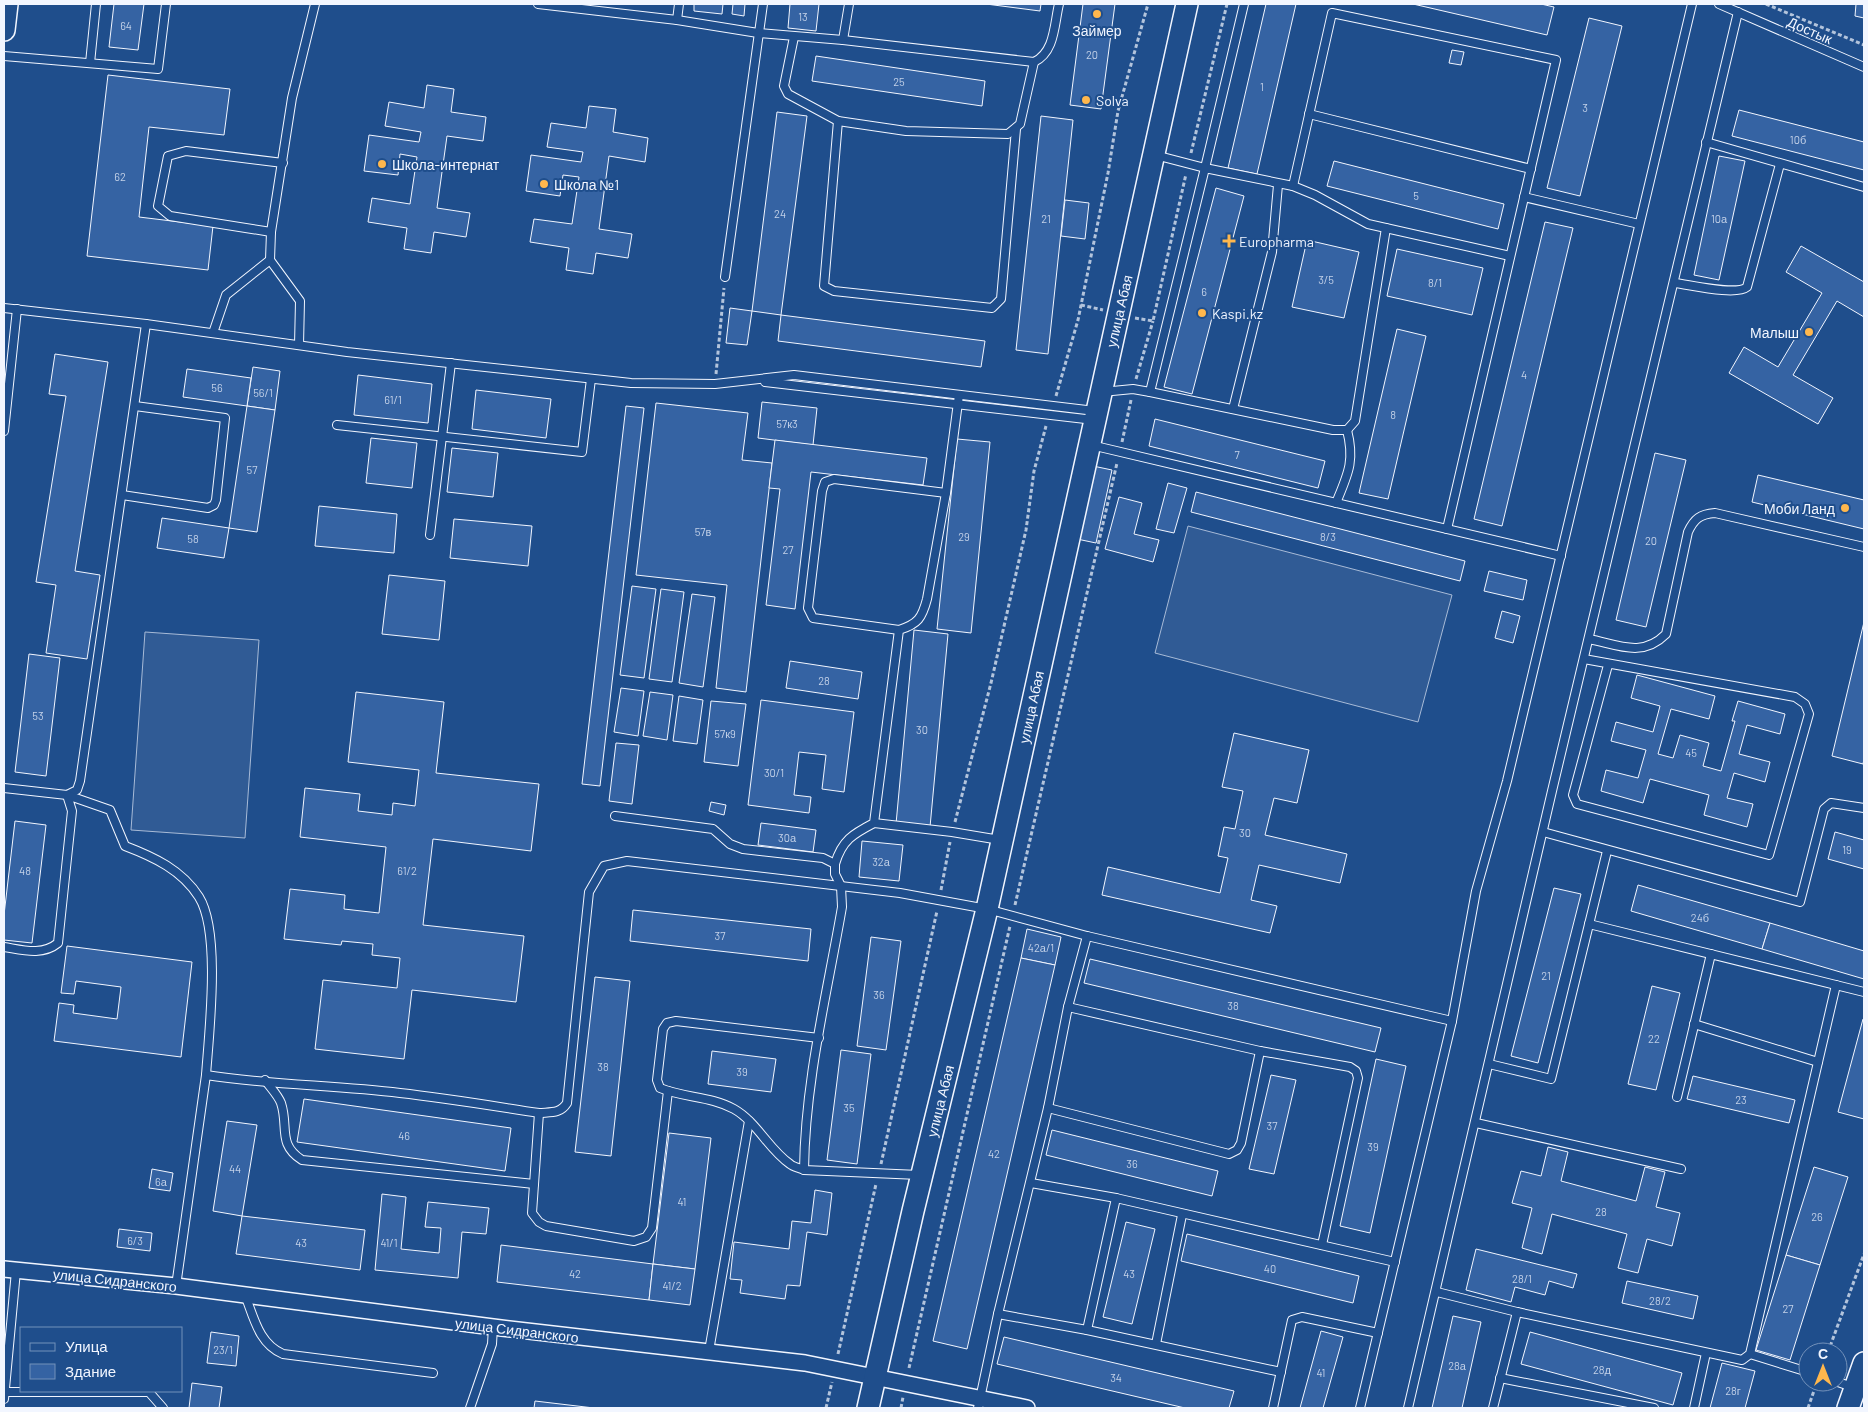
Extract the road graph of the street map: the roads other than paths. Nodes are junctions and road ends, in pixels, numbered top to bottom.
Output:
1 (7, 4) edge
2 (96, 4) edge
3 (166, 4) edge
4 (315, 4) edge
5 (538, 4) edge
6 (679, 4) edge
7 (763, 4) edge
8 (849, 4) edge
9 (1059, 4) edge
10 (1187, 4) edge
11 (1244, 4) edge
12 (1692, 4) edge
13 (1722, 4) edge
14 (1738, 12) junction
15 (677, 20) junction
16 (4, 30) edge
17 (758, 33) junction
18 (794, 37) junction
19 (843, 40) junction
20 (4, 56) edge
21 (1034, 62) junction
22 (90, 63) junction
23 (1864, 68) edge
24 (1309, 114) junction
25 (838, 121) junction
26 (1016, 129) junction
27 (1706, 142) junction
28 (1154, 154) junction
29 (283, 163) junction
30 (1780, 164) junction
31 (1205, 168) junction
32 (1530, 169) junction
33 (1278, 184) junction
34 (1293, 186) junction
35 (1864, 187) edge
36 (1524, 197) junction
37 (1640, 224) junction
38 (1386, 228) junction
39 (271, 232) junction
40 (1510, 256) junction
41 (270, 260) junction
42 (725, 276) road end
43 (1674, 284) junction
44 (4, 308) edge
45 (17, 309) junction
46 (146, 324) junction
47 (213, 333) junction
48 (299, 345) junction
49 (451, 364) junction
50 (592, 379) junction
51 (756, 380) junction
52 (1150, 392) junction
53 (959, 395) junction
54 (958, 404) junction
55 (135, 406) junction
56 (1097, 408) junction
57 (1233, 409) junction
58 (337, 425) dead end
59 (1347, 430) junction
60 (4, 431) edge
61 (442, 436) junction
62 (1088, 445) junction
63 (946, 493) junction
64 (122, 495) junction
65 (1336, 503) junction
66 (1447, 529) junction
67 (430, 535) dead end
68 (1864, 547) edge
69 (1561, 556) junction
70 (899, 630) junction
71 (1589, 639) junction
72 (1584, 659) junction
73 (1608, 665) junction
74 (4, 788) edge
75 (66, 795) junction
76 (1864, 808) edge
77 (615, 816) dead end
78 (874, 823) junction
79 (1543, 832) junction
80 (1002, 841) junction
81 (1607, 851) junction
82 (835, 864) junction
83 (841, 886) junction
84 (987, 909) junction
85 (1589, 924) junction
86 (1087, 936) junction
87 (4, 947) edge
88 (1712, 954) junction
89 (1836, 985) junction
90 (1864, 992) edge
91 (1068, 1007) junction
92 (1452, 1021) junction
93 (1694, 1024) junction
94 (819, 1038) junction
95 (1260, 1051) junction
96 (1818, 1062) junction
97 (1489, 1064) junction
98 (206, 1075) junction
99 (265, 1080) junction
100 (668, 1091) junction
101 (1677, 1097) dead end
102 (1048, 1108) junction
103 (539, 1112) junction
104 (749, 1121) junction
105 (1476, 1122) junction
106 (1681, 1169) dead end
107 (804, 1170) junction
108 (922, 1175) junction
109 (1031, 1183) junction
110 (534, 1184) junction
111 (1116, 1198) junction
112 (1182, 1214) junction
113 (1322, 1245) junction
114 (1395, 1262) junction
115 (10, 1270) edge
116 (176, 1286) junction
117 (1437, 1292) junction
118 (245, 1295) junction
119 (1517, 1312) junction
120 (998, 1314) junction
121 (8, 1316) edge
122 (493, 1327) junction
123 (1087, 1330) junction
124 (1378, 1333) junction
125 (1156, 1344) junction
126 (709, 1351) junction
127 (1706, 1352) junction
128 (1750, 1354) junction
129 (1864, 1363) edge
130 (1798, 1369) edge
131 (1281, 1372) junction
132 (433, 1373) dead end
133 (874, 1378) junction
134 (1500, 1378) junction
135 (1848, 1384) edge
136 (1847, 1392) edge
137 (4, 1396) edge
138 (979, 1403) edge
139 (164, 1408) edge
140 (470, 1408) edge
141 (868, 1408) edge
142 (1027, 1408) edge
143 (1273, 1408) edge
144 (1360, 1408) edge
145 (1408, 1408) edge
146 (1493, 1408) edge
147 (1654, 1408) edge
148 (1694, 1408) edge
149 (1848, 1408) edge

1 - 16 street
2 - 22 lane
3 - 22 lane
4 - 29 lane
5 - 15 lane
6 - 15 lane
7 - 17 lane
8 - 19 lane
9 - 21 lane
10 - 28 street, улица Абая
11 - 31 lane
12 - 37 lane
13 - 14 lane, Достык
14 - 23 lane, Достык
14 - 27 lane
15 - 17 lane
17 - 18 lane
17 - 42 lane
18 - 19 lane
18 - 25 lane
19 - 21 lane
20 - 22 lane
21 - 26 lane
24 - 32 lane
24 - 32 lane
24 - 34 lane
25 - 26 lane
25 - 26 lane
27 - 30 lane
27 - 43 lane
28 - 31 lane
28 - 56 street, улица Абая
29 - 39 lane
29 - 39 lane
30 - 35 lane
30 - 43 lane
31 - 33 lane
31 - 52 lane
32 - 36 lane
33 - 34 lane
33 - 57 lane
34 - 38 lane
36 - 37 lane
36 - 40 lane
37 - 69 lane
38 - 40 lane
38 - 59 lane
39 - 41 lane
40 - 66 lane
41 - 47 lane
41 - 48 lane
43 - 71 lane
44 - 45 lane
45 - 46 lane
45 - 60 lane
46 - 47 lane
46 - 55 lane
47 - 48 lane
48 - 49 lane
49 - 50 lane
49 - 61 lane
50 - 51 lane
50 - 61 lane
51 - 53 lane
51 - 54 lane
52 - 56 lane
52 - 57 lane
53 - 54 lane
53 - 56 lane
54 - 56 lane
54 - 63 lane
55 - 64 lane
55 - 64 lane
56 - 62 street, улица Абая
57 - 59 lane
58 - 61 lane
59 - 65 lane
61 - 67 lane
62 - 65 lane
62 - 80 street, улица Абая
63 - 70 lane
63 - 70 lane
64 - 75 lane
65 - 66 lane
66 - 69 lane
68 - 71 lane
69 - 92 lane
70 - 78 lane
71 - 72 lane
72 - 73 lane
72 - 79 lane
73 - 73 lane
74 - 75 lane
75 - 87 lane
75 - 98 lane
76 - 81 lane
77 - 82 lane
78 - 80 lane
78 - 82 lane
79 - 81 lane
79 - 97 lane
80 - 84 street, улица Абая
81 - 85 lane
82 - 83 lane
83 - 84 lane
83 - 94 lane
83 - 103 lane
84 - 86 lane
84 - 108 street, улица Абая
85 - 88 lane
85 - 97 lane
86 - 91 lane
86 - 92 lane
88 - 89 lane
88 - 93 lane
89 - 90 lane
89 - 96 lane
91 - 95 lane
91 - 102 lane
92 - 114 lane
93 - 96 lane
93 - 101 lane
94 - 100 lane
94 - 107 lane
95 - 102 lane
95 - 113 lane
96 - 128 lane
97 - 105 lane
98 - 99 lane
98 - 116 lane
99 - 103 lane
99 - 110 lane
100 - 104 lane
100 - 110 lane
102 - 109 lane
103 - 110 lane
104 - 107 lane
104 - 126 lane
105 - 106 lane
105 - 117 lane
107 - 108 lane
108 - 133 street, улица Абая
109 - 111 lane
109 - 120 lane
111 - 112 lane
111 - 123 lane
112 - 113 lane
112 - 125 lane
113 - 114 lane
114 - 124 lane
115 - 116 street, улица Сидранского
115 - 121 lane
116 - 118 street, улица Сидранского
117 - 119 lane
117 - 145 lane
118 - 122 street, улица Сидранского
118 - 132 lane
119 - 127 lane
119 - 134 lane
120 - 123 lane
120 - 138 lane
121 - 137 lane
122 - 126 street, улица Сидранского
122 - 140 lane
123 - 125 lane
124 - 131 lane
124 - 144 lane
125 - 131 lane
126 - 133 street, улица Сидранского
127 - 128 lane
127 - 148 lane
128 - 130 lane
129 - 135 street
131 - 143 lane
133 - 138 street, улица Сидранского
133 - 141 street, улица Абая
134 - 146 lane
134 - 147 lane
136 - 149 street
137 - 139 lane
138 - 142 street, улица Сидранского

